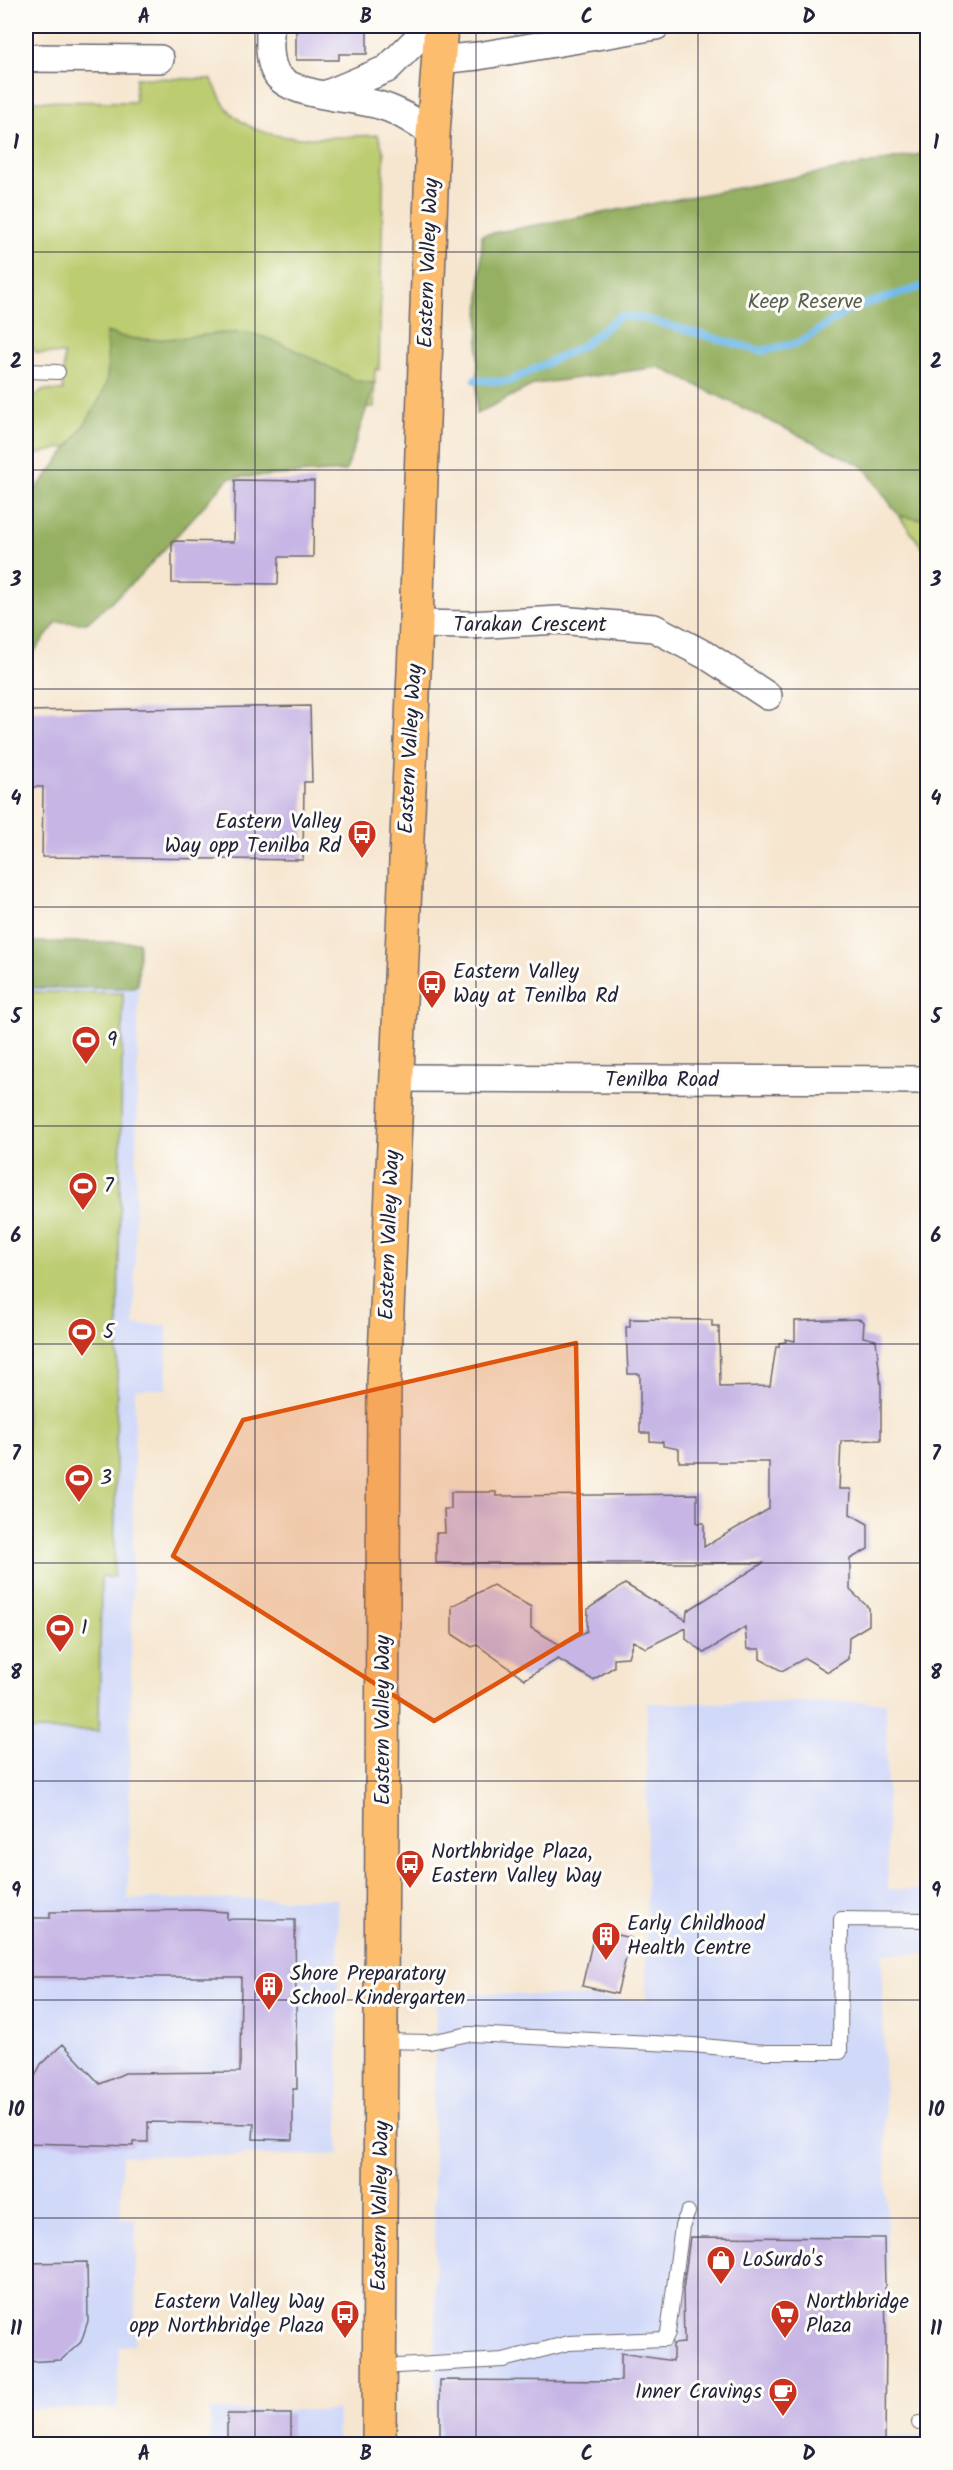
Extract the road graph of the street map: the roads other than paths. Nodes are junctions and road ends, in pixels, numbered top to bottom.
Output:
1 (270, 26) edge
2 (430, 26) edge
3 (441, 26) edge
4 (656, 26) edge
5 (26, 58) edge
6 (160, 59) dead end
7 (438, 60) junction
8 (327, 94) junction
9 (433, 134) junction
10 (26, 371) edge
11 (58, 372) dead end
12 (416, 624) junction
13 (768, 696) dead end
14 (396, 1078) junction
15 (927, 1080) edge
16 (927, 1920) edge
17 (381, 2041) junction
18 (688, 2212) dead end
19 (379, 2367) junction
20 (379, 2445) edge

1 - 8 street
2 - 8 street
3 - 7 main road, Eastern Valley Way
4 - 7 street
5 - 6 street
7 - 9 main road, Eastern Valley Way
8 - 9 street
9 - 12 main road, Eastern Valley Way
10 - 11 lane
12 - 13 street, Tarakan Crescent
12 - 14 main road, Eastern Valley Way
14 - 15 street, Tenilba Road
14 - 17 main road, Eastern Valley Way
16 - 17 lane
17 - 19 main road, Eastern Valley Way
18 - 19 lane
19 - 20 main road, Eastern Valley Way

